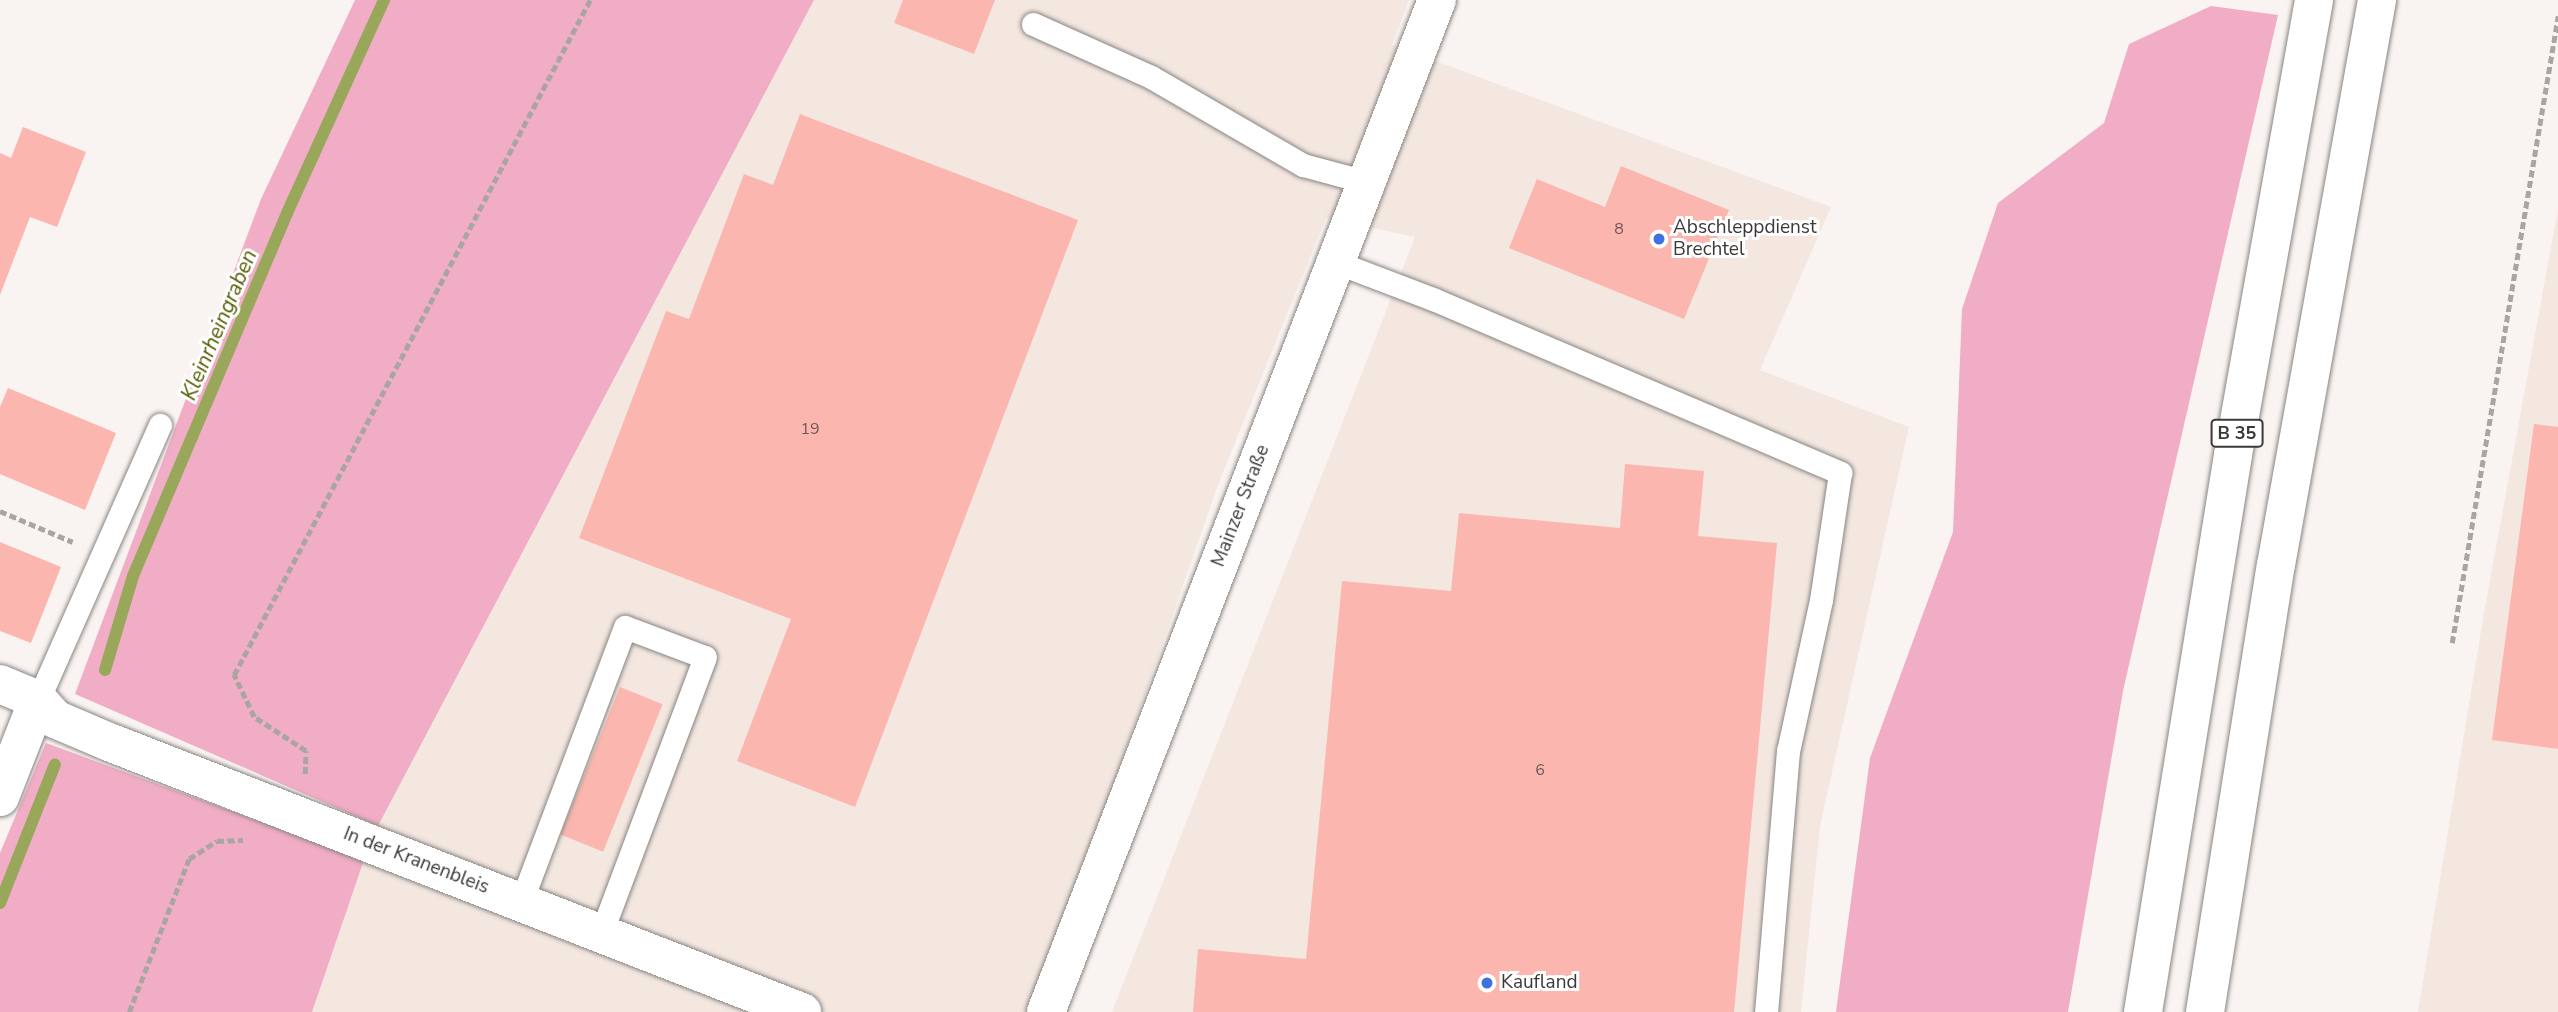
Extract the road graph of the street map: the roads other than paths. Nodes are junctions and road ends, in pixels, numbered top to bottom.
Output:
1 (1437, 0) edge
2 (2312, 13) edge
3 (2374, 18) edge
4 (1033, 24) dead end
5 (1366, 183) junction
6 (1336, 262) junction
7 (160, 425) dead end
8 (0, 684) edge
9 (46, 709) junction
10 (0, 797) edge
11 (522, 902) junction
12 (601, 934) junction
13 (802, 1012) edge
14 (1045, 1012) edge
15 (1766, 1012) edge
16 (2143, 1012) edge
17 (2204, 1012) edge

1 - 5 main road, Mainzer Straße
2 - 16 main road, B 35
3 - 17 main road
4 - 5 lane
5 - 6 main road, Mainzer Straße
6 - 14 main road, Mainzer Straße
6 - 15 lane
7 - 9 lane
8 - 9 main road, In der Kranenbleis
9 - 10 main road
9 - 11 main road, In der Kranenbleis
11 - 12 main road, In der Kranenbleis
11 - 12 lane
12 - 13 main road, In der Kranenbleis

